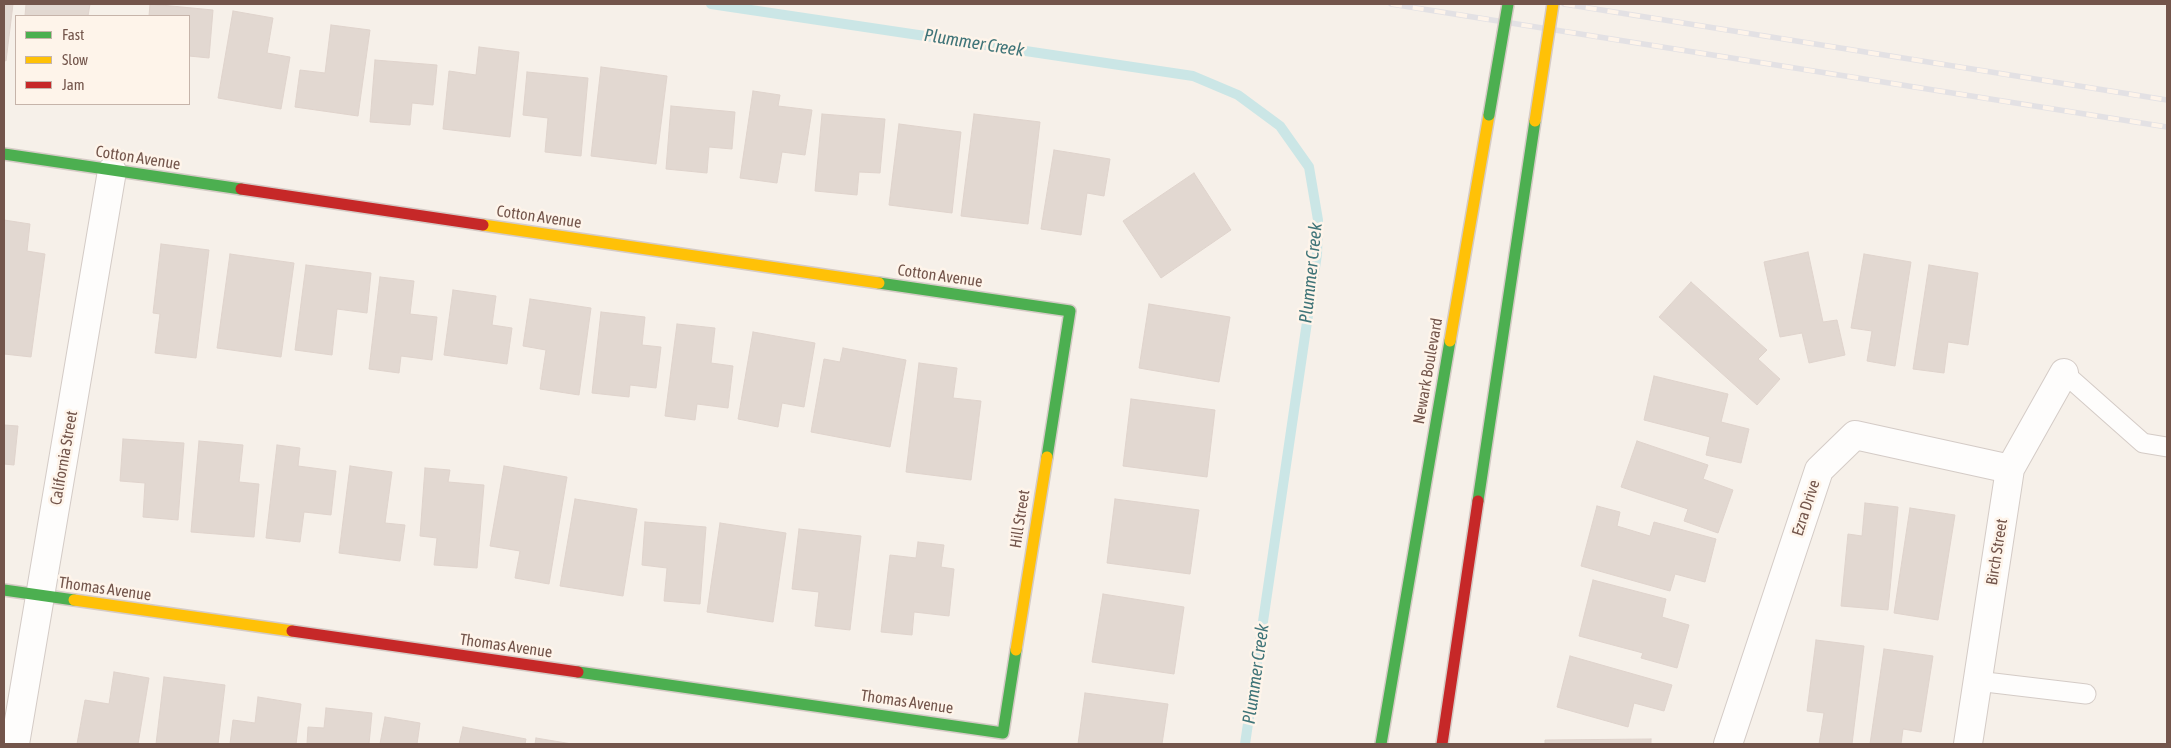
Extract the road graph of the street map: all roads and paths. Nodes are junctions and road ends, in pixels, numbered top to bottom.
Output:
1 (1508, 4) edge
2 (1553, 4) edge
3 (4, 154) edge
4 (112, 171) junction
5 (1070, 311) joint
6 (2064, 373) joint
7 (2167, 447) edge
8 (2010, 469) junction
9 (4, 590) edge
10 (41, 596) junction
11 (1978, 681) junction
12 (2086, 694) dead end
13 (1003, 732) joint
14 (15, 744) edge
15 (1381, 744) edge
16 (1442, 744) edge
17 (1728, 744) edge
18 (1968, 744) edge

1 - 15 street, Newark Boulevard, bridge
2 - 16 street, bridge
3 - 4 street, Cotton Avenue
4 - 5 street, Cotton Avenue
4 - 10 street, California Street
5 - 13 street, Hill Street
6 - 7 lane
6 - 8 street, Birch Street
8 - 11 street, Birch Street
8 - 17 street, Ezra Drive
9 - 10 street, Thomas Avenue
10 - 13 street, Thomas Avenue
10 - 14 street, California Street
11 - 12 lane
11 - 18 street, Birch Street

